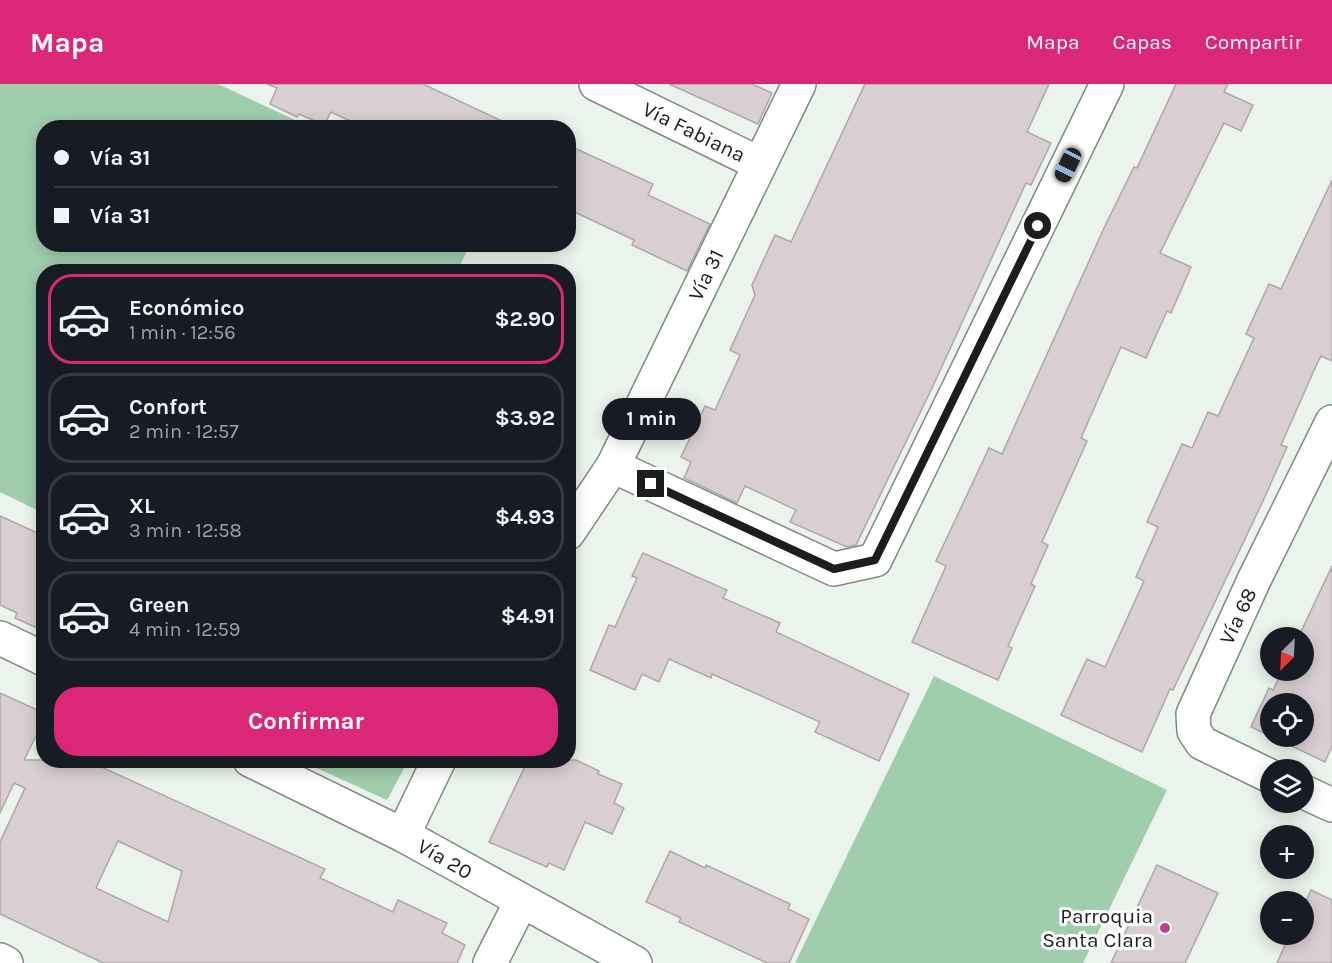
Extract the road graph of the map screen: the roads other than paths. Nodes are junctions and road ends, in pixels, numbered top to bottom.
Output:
1 (596, 84) edge
2 (799, 84) edge
3 (1107, 84) edge
4 (760, 164) junction
5 (1332, 422) edge
6 (613, 466) junction
7 (576, 521) edge
8 (0, 638) edge
9 (36, 655) edge
10 (266, 768) edge
11 (435, 768) edge
12 (1260, 771) edge
13 (1314, 797) edge
14 (1332, 805) edge
15 (403, 835) junction
16 (520, 902) junction
17 (0, 960) edge
18 (6, 963) edge
19 (490, 963) edge
20 (635, 963) edge

1 - 4 street, Vía Fabiana
2 - 4 street, Vía 31
3 - 6 street
4 - 6 street, Vía 31
5 - 12 street, Vía 68
6 - 7 street, Vía 31
8 - 9 street
10 - 15 street, Vía 20
11 - 15 street
13 - 14 street
15 - 16 street, Vía 20
16 - 19 street
16 - 20 street, Vía 20
17 - 18 street

